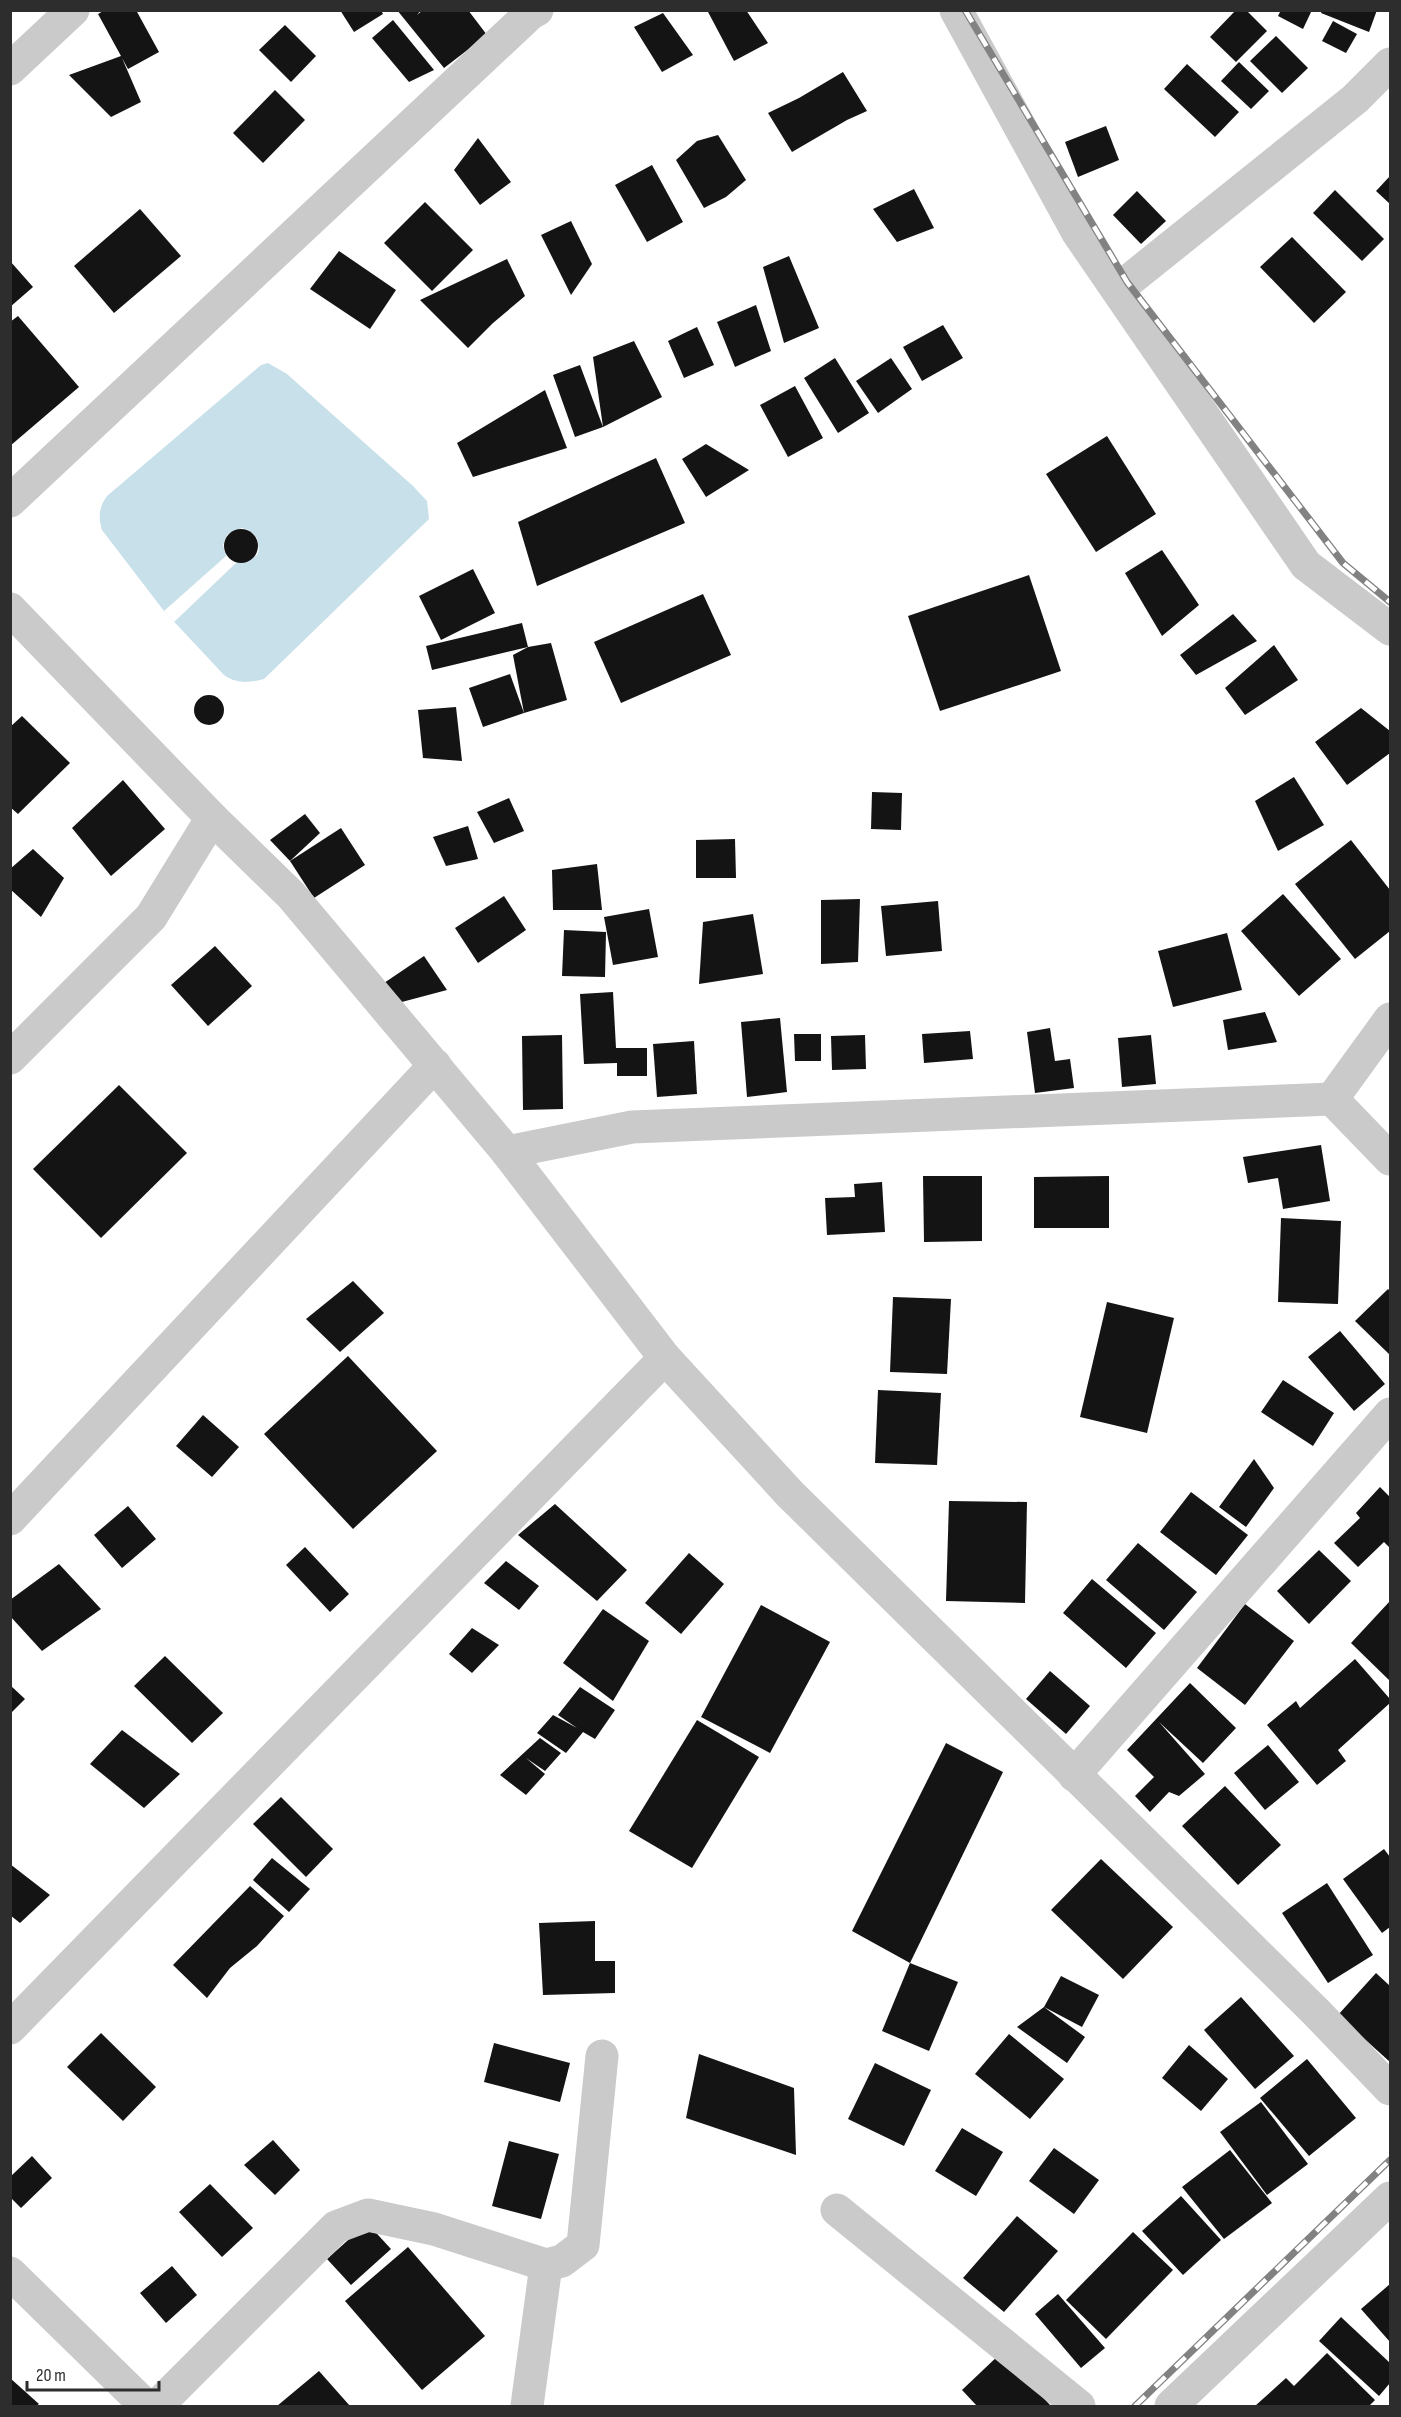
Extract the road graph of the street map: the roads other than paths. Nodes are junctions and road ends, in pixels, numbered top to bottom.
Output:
1 (73, 10) edge
2 (537, 10) edge
3 (956, 10) edge
4 (1390, 64) edge
5 (10, 69) edge
6 (1116, 287) junction
7 (10, 501) edge
8 (10, 609) edge
9 (1390, 629) edge
10 (212, 818) junction
11 (1390, 1019) edge
12 (10, 1058) edge
13 (435, 1065) junction
14 (1332, 1099) junction
15 (507, 1152) junction
16 (1390, 1159) edge
17 (665, 1358) junction
18 (1390, 1414) edge
19 (10, 1519) edge
20 (1074, 1775) junction
21 (10, 2028) edge
22 (602, 2056) dead end
23 (1390, 2089) edge
24 (1390, 2198) edge
25 (837, 2210) dead end
26 (546, 2265) junction
27 (10, 2273) edge
28 (146, 2406) edge
29 (157, 2406) edge
30 (527, 2406) edge
31 (1079, 2406) edge
32 (1171, 2406) edge

1 - 5 street
2 - 7 street
3 - 6 street
4 - 6 street
6 - 9 street
8 - 10 street
10 - 12 street
10 - 13 street
11 - 14 street
13 - 15 street
13 - 19 street
14 - 15 street
14 - 16 street
15 - 17 street
17 - 20 street
17 - 21 street
18 - 20 street
20 - 23 street
22 - 26 street
24 - 32 street
25 - 31 street
26 - 29 street
26 - 30 street
27 - 28 street

